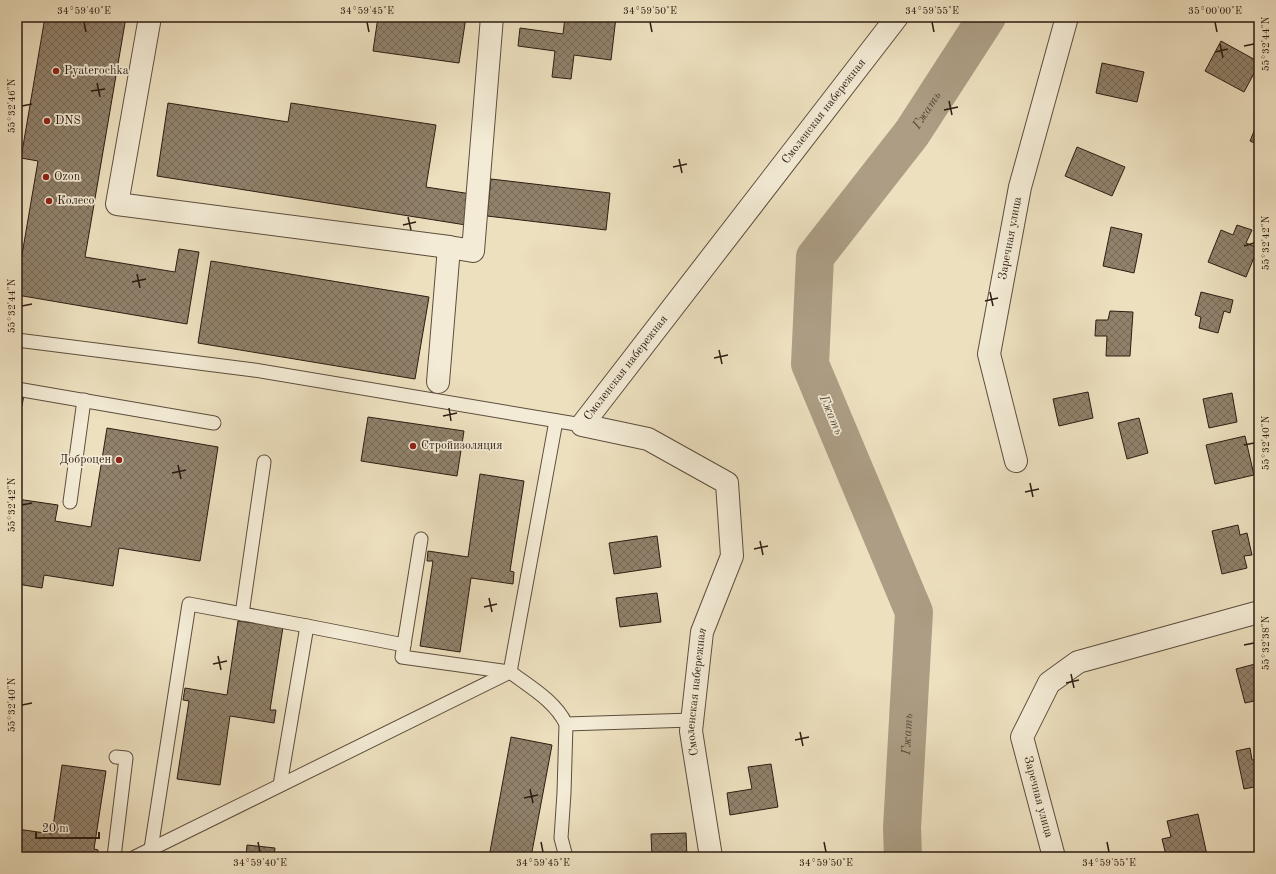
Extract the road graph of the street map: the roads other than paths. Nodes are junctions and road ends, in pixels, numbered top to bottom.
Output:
1 (150, 17) edge
2 (492, 17) edge
3 (897, 17) edge
4 (1068, 17) edge
5 (449, 247) junction
6 (17, 340) edge
7 (17, 389) edge
8 (436, 391) junction
9 (84, 400) junction
10 (556, 421) junction
11 (214, 423) dead end
12 (582, 425) junction
13 (1016, 461) dead end
14 (264, 462) dead end
15 (70, 502) dead end
16 (421, 539) dead end
17 (1259, 612) edge
18 (242, 614) junction
19 (307, 626) junction
20 (404, 645) junction
21 (510, 672) junction
22 (692, 720) junction
23 (566, 724) junction
24 (116, 757) dead end
25 (280, 785) junction
26 (151, 849) junction
27 (114, 857) edge
28 (135, 857) edge
29 (566, 857) edge
30 (711, 857) edge
31 (1054, 857) edge

1 - 5 street
2 - 5 street
3 - 12 street, Смоленская набережная
4 - 13 street, Заречная улица
5 - 8 street
6 - 8 lane
7 - 9 lane
8 - 10 lane
9 - 11 lane
9 - 15 lane
10 - 12 lane
10 - 21 lane
12 - 22 street, Смоленская набережная
14 - 18 lane
16 - 20 lane
17 - 31 street, Заречная улица
18 - 19 lane
18 - 26 lane
19 - 20 lane
19 - 25 lane
20 - 21 lane
21 - 23 lane
21 - 25 lane
22 - 23 lane
22 - 30 street, Смоленская набережная
23 - 29 lane
24 - 27 lane
25 - 26 lane
26 - 28 lane

